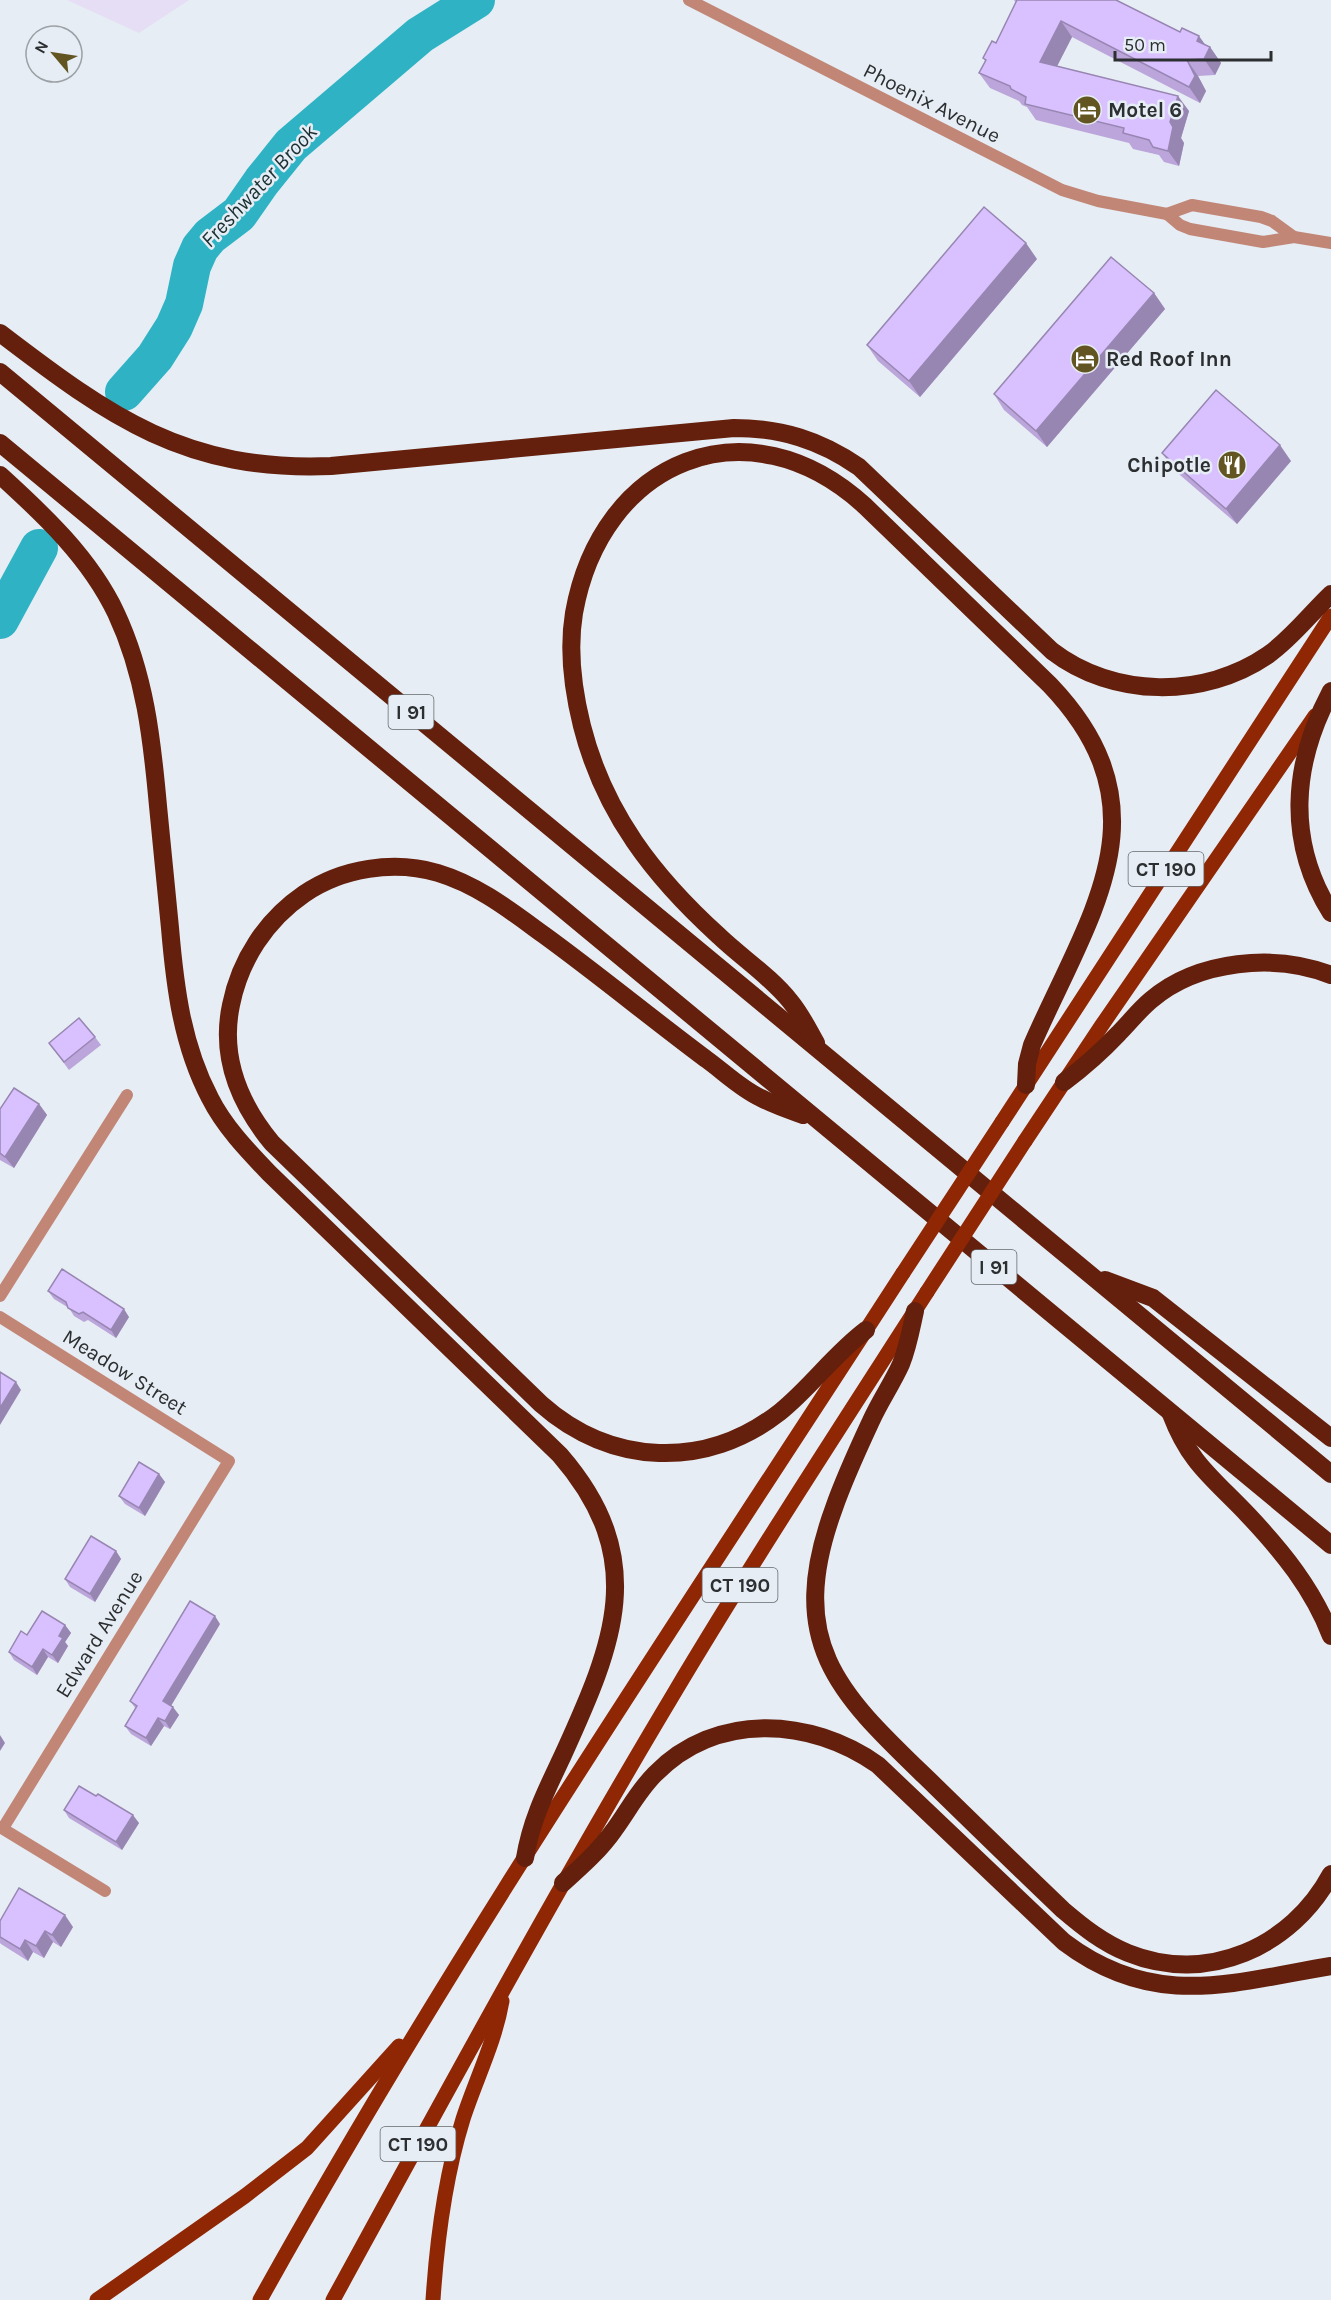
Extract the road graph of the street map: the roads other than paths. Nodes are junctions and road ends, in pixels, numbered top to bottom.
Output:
1 (689, 0) edge
2 (1167, 214) junction
3 (1294, 237) junction
4 (1331, 243) edge
5 (0, 333) edge
6 (0, 372) edge
7 (0, 443) edge
8 (0, 475) edge
9 (1331, 594) edge
10 (1331, 616) edge
11 (1331, 691) edge
12 (1331, 913) edge
13 (1331, 975) edge
14 (821, 1053) junction
15 (1064, 1082) junction
16 (1026, 1085) junction
17 (127, 1095) dead end
18 (818, 1121) junction
19 (1092, 1275) junction
20 (0, 1296) edge
21 (915, 1311) junction
22 (0, 1317) edge
23 (866, 1330) junction
24 (1170, 1412) junction
25 (1331, 1438) edge
26 (229, 1461) joint
27 (1331, 1474) edge
28 (1331, 1545) edge
29 (1331, 1636) edge
30 (2, 1828) edge
31 (525, 1857) junction
32 (1331, 1874) edge
33 (563, 1883) junction
34 (105, 1891) dead end
35 (1331, 1966) edge
36 (504, 1988) junction
37 (418, 2028) junction
38 (97, 2300) edge
39 (260, 2300) edge
40 (333, 2300) edge
41 (433, 2300) edge

1 - 2 street, Phoenix Avenue
2 - 3 street, Phoenix Avenue
2 - 3 street, Phoenix Avenue
3 - 4 street, Phoenix Avenue
5 - 9 highway
6 - 14 highway, I 91
7 - 18 highway, I 91
8 - 31 highway
10 - 16 main road, CT 190
11 - 12 highway
11 - 15 main road, CT 190
13 - 15 highway
14 - 16 highway
14 - 19 highway, I 91
15 - 21 main road, CT 190, bridge
16 - 23 main road, CT 190, bridge
17 - 20 street
18 - 23 highway
18 - 24 highway, I 91
19 - 25 highway
19 - 27 highway, I 91
21 - 32 highway
21 - 33 main road, CT 190
22 - 26 street, Meadow Street
23 - 31 main road, CT 190
24 - 28 highway, I 91
24 - 29 highway
26 - 30 street, Edward Avenue
30 - 34 street
31 - 37 main road, CT 190
33 - 35 highway
33 - 36 main road, CT 190
36 - 40 main road, CT 190
36 - 41 main road
37 - 38 main road
37 - 39 main road, CT 190

